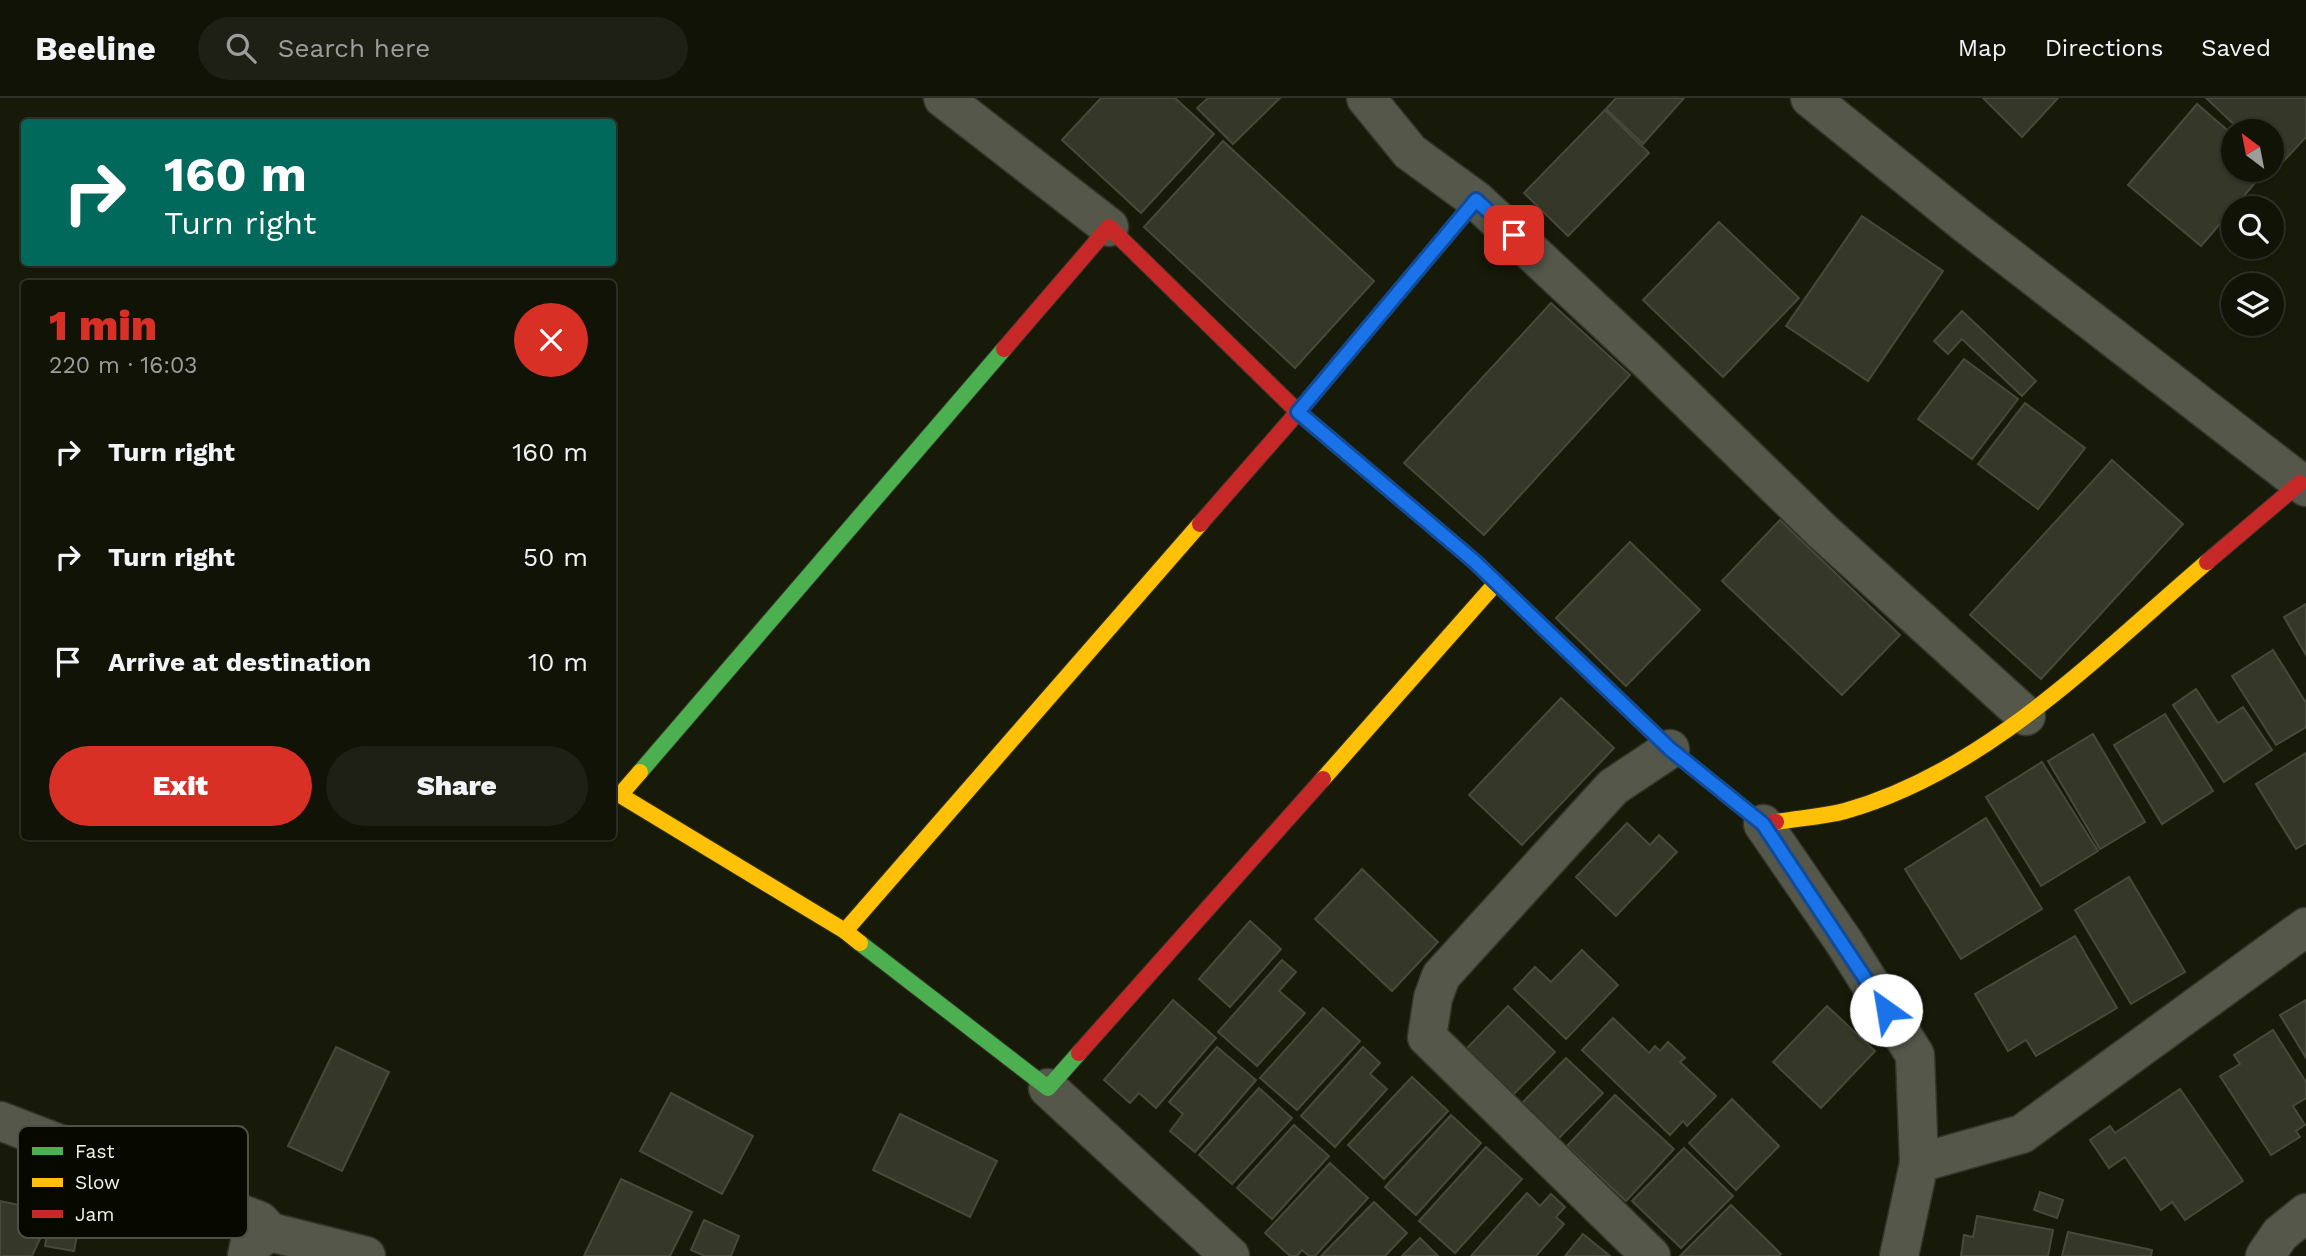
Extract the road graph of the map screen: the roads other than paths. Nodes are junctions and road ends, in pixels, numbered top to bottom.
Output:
1 (943, 98) edge
2 (1366, 98) edge
3 (1810, 98) edge
4 (1476, 200) junction
5 (1109, 227) junction
6 (1298, 412) junction
7 (2303, 485) edge
8 (1496, 583) junction
9 (2026, 716) junction
10 (1670, 749) junction
11 (1763, 824) junction
12 (2306, 927) edge
13 (845, 931) junction
14 (1048, 1088) junction
15 (0, 1121) edge
16 (18, 1128) edge
17 (1919, 1163) junction
18 (2306, 1213) edge
19 (248, 1216) edge
20 (259, 1244) edge
21 (366, 1256) edge
22 (1230, 1256) edge
23 (1651, 1256) edge
24 (1899, 1256) edge
25 (2265, 1256) edge

1 - 5 street
2 - 4 street
3 - 7 street
4 - 6 street
4 - 9 street
5 - 6 street
5 - 13 street
6 - 8 street
6 - 13 street
7 - 9 street
8 - 10 street
8 - 14 street
9 - 11 street
10 - 11 street
10 - 23 street
11 - 17 street
12 - 17 street
13 - 14 street
14 - 22 street
15 - 16 street
17 - 24 street
18 - 25 street
19 - 20 street
20 - 21 street

